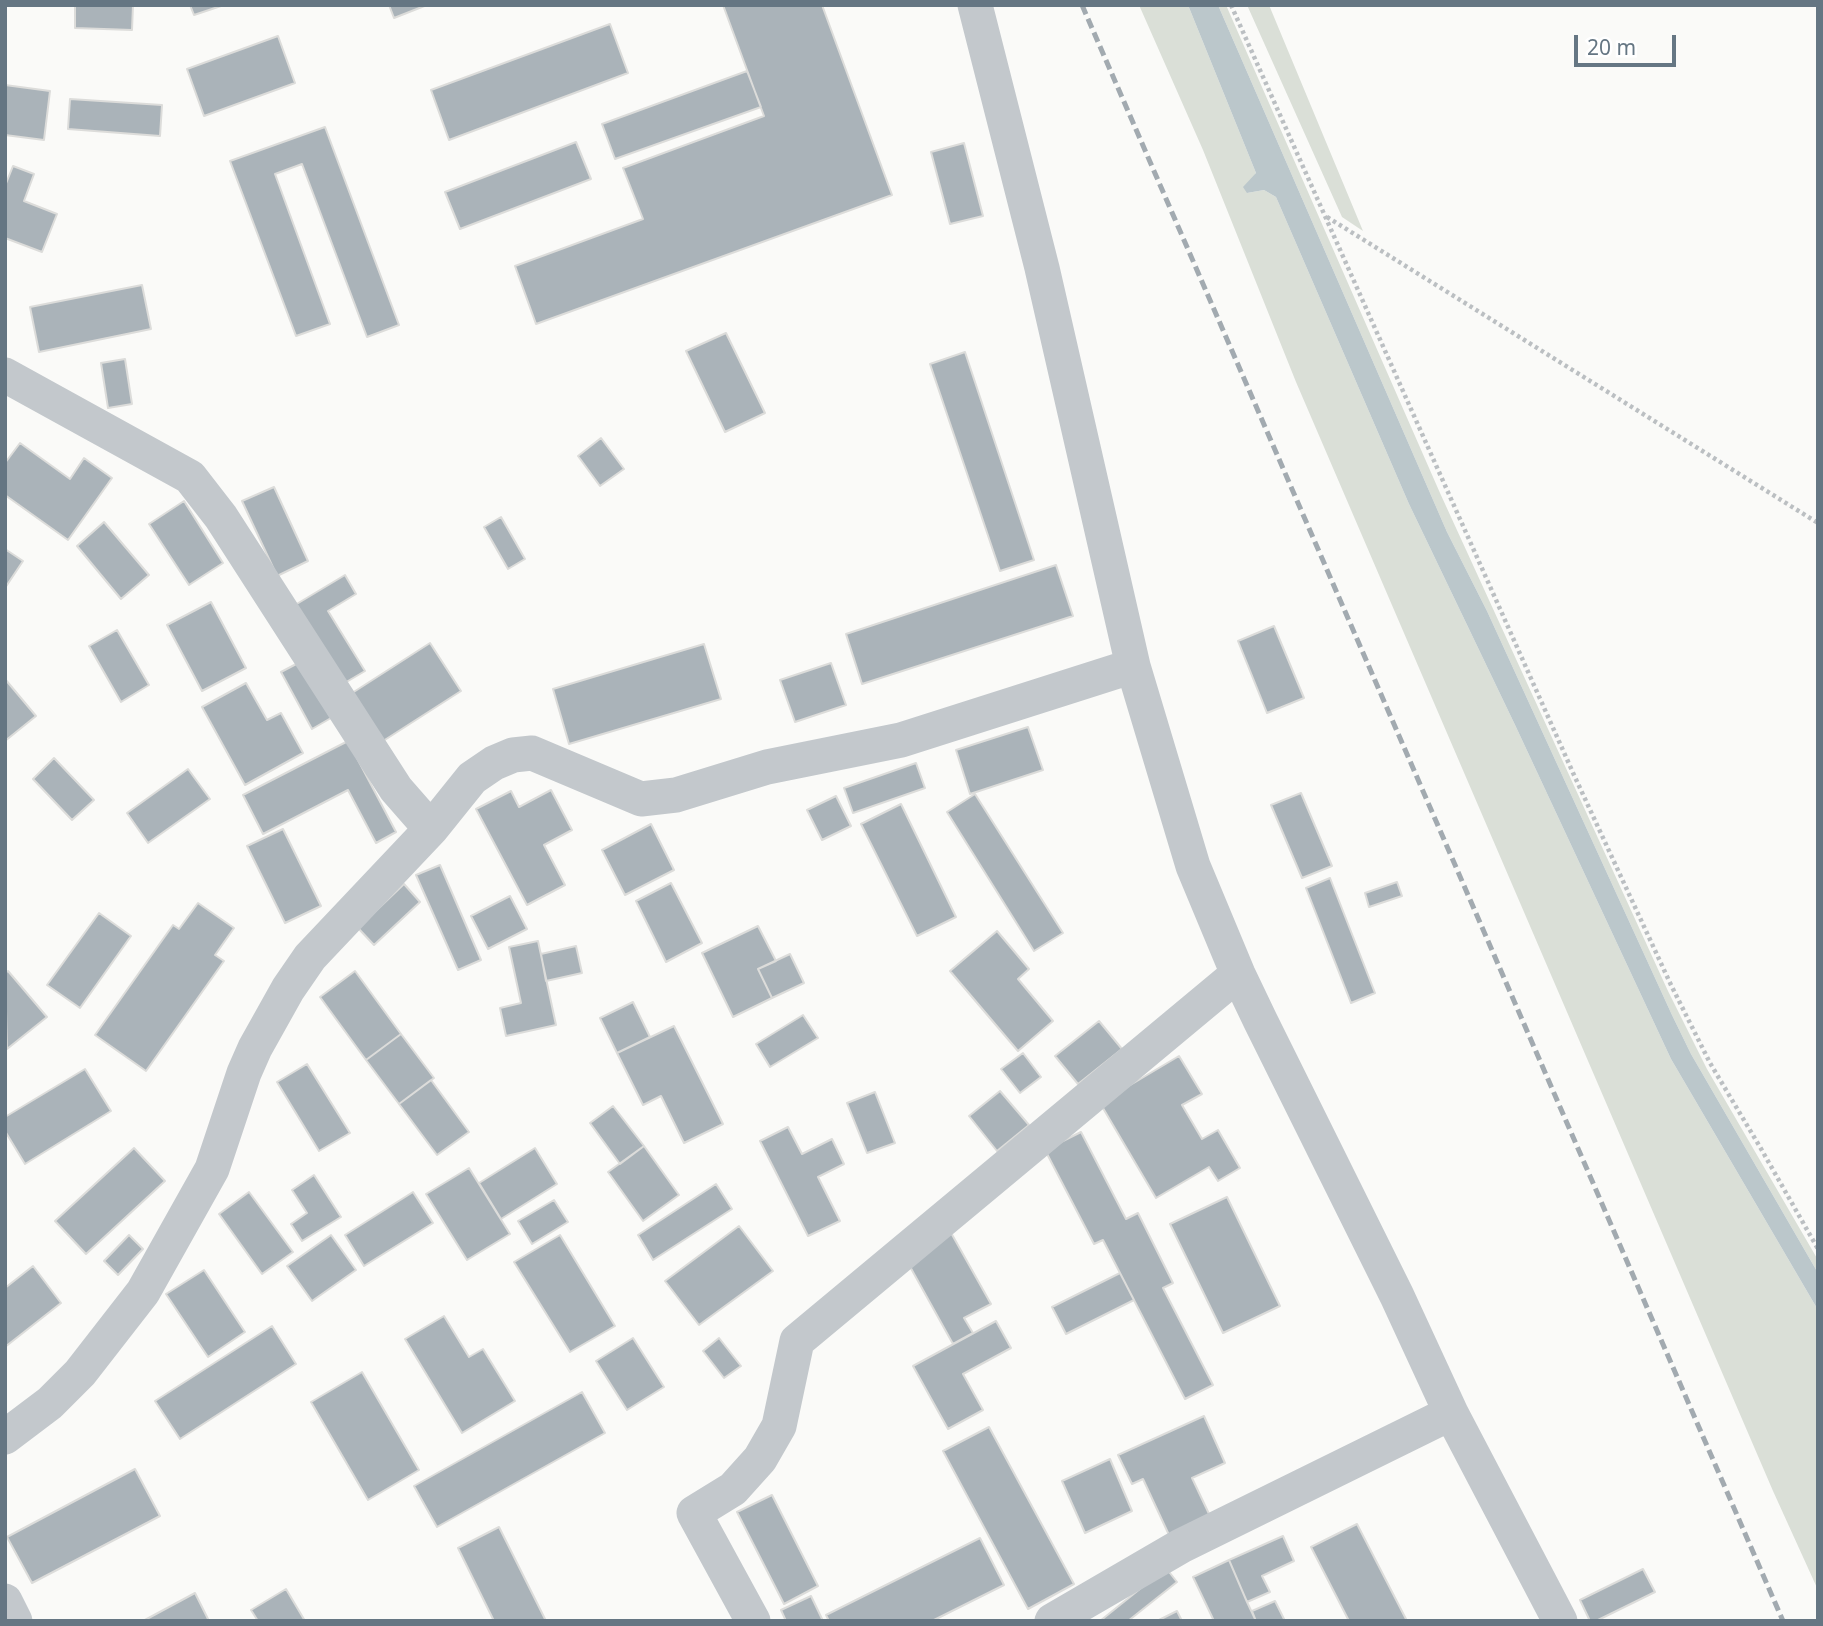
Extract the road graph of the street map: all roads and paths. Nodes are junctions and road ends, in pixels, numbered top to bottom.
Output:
1 (975, 5) edge
2 (1231, 5) edge
3 (1326, 216) junction
4 (5, 375) edge
5 (1818, 523) edge
6 (1133, 666) junction
7 (431, 829) junction
8 (1238, 974) junction
9 (1818, 1249) edge
10 (1451, 1413) junction
11 (5, 1437) edge
12 (5, 1601) edge
13 (16, 1621) edge
14 (753, 1621) edge
15 (1052, 1621) edge
16 (1560, 1621) edge

1 - 6 street
2 - 3 path
3 - 5 path
3 - 9 path
4 - 7 street
6 - 7 street
6 - 8 street
7 - 11 street
8 - 10 street
8 - 14 street
10 - 15 street
10 - 16 street
12 - 13 street

